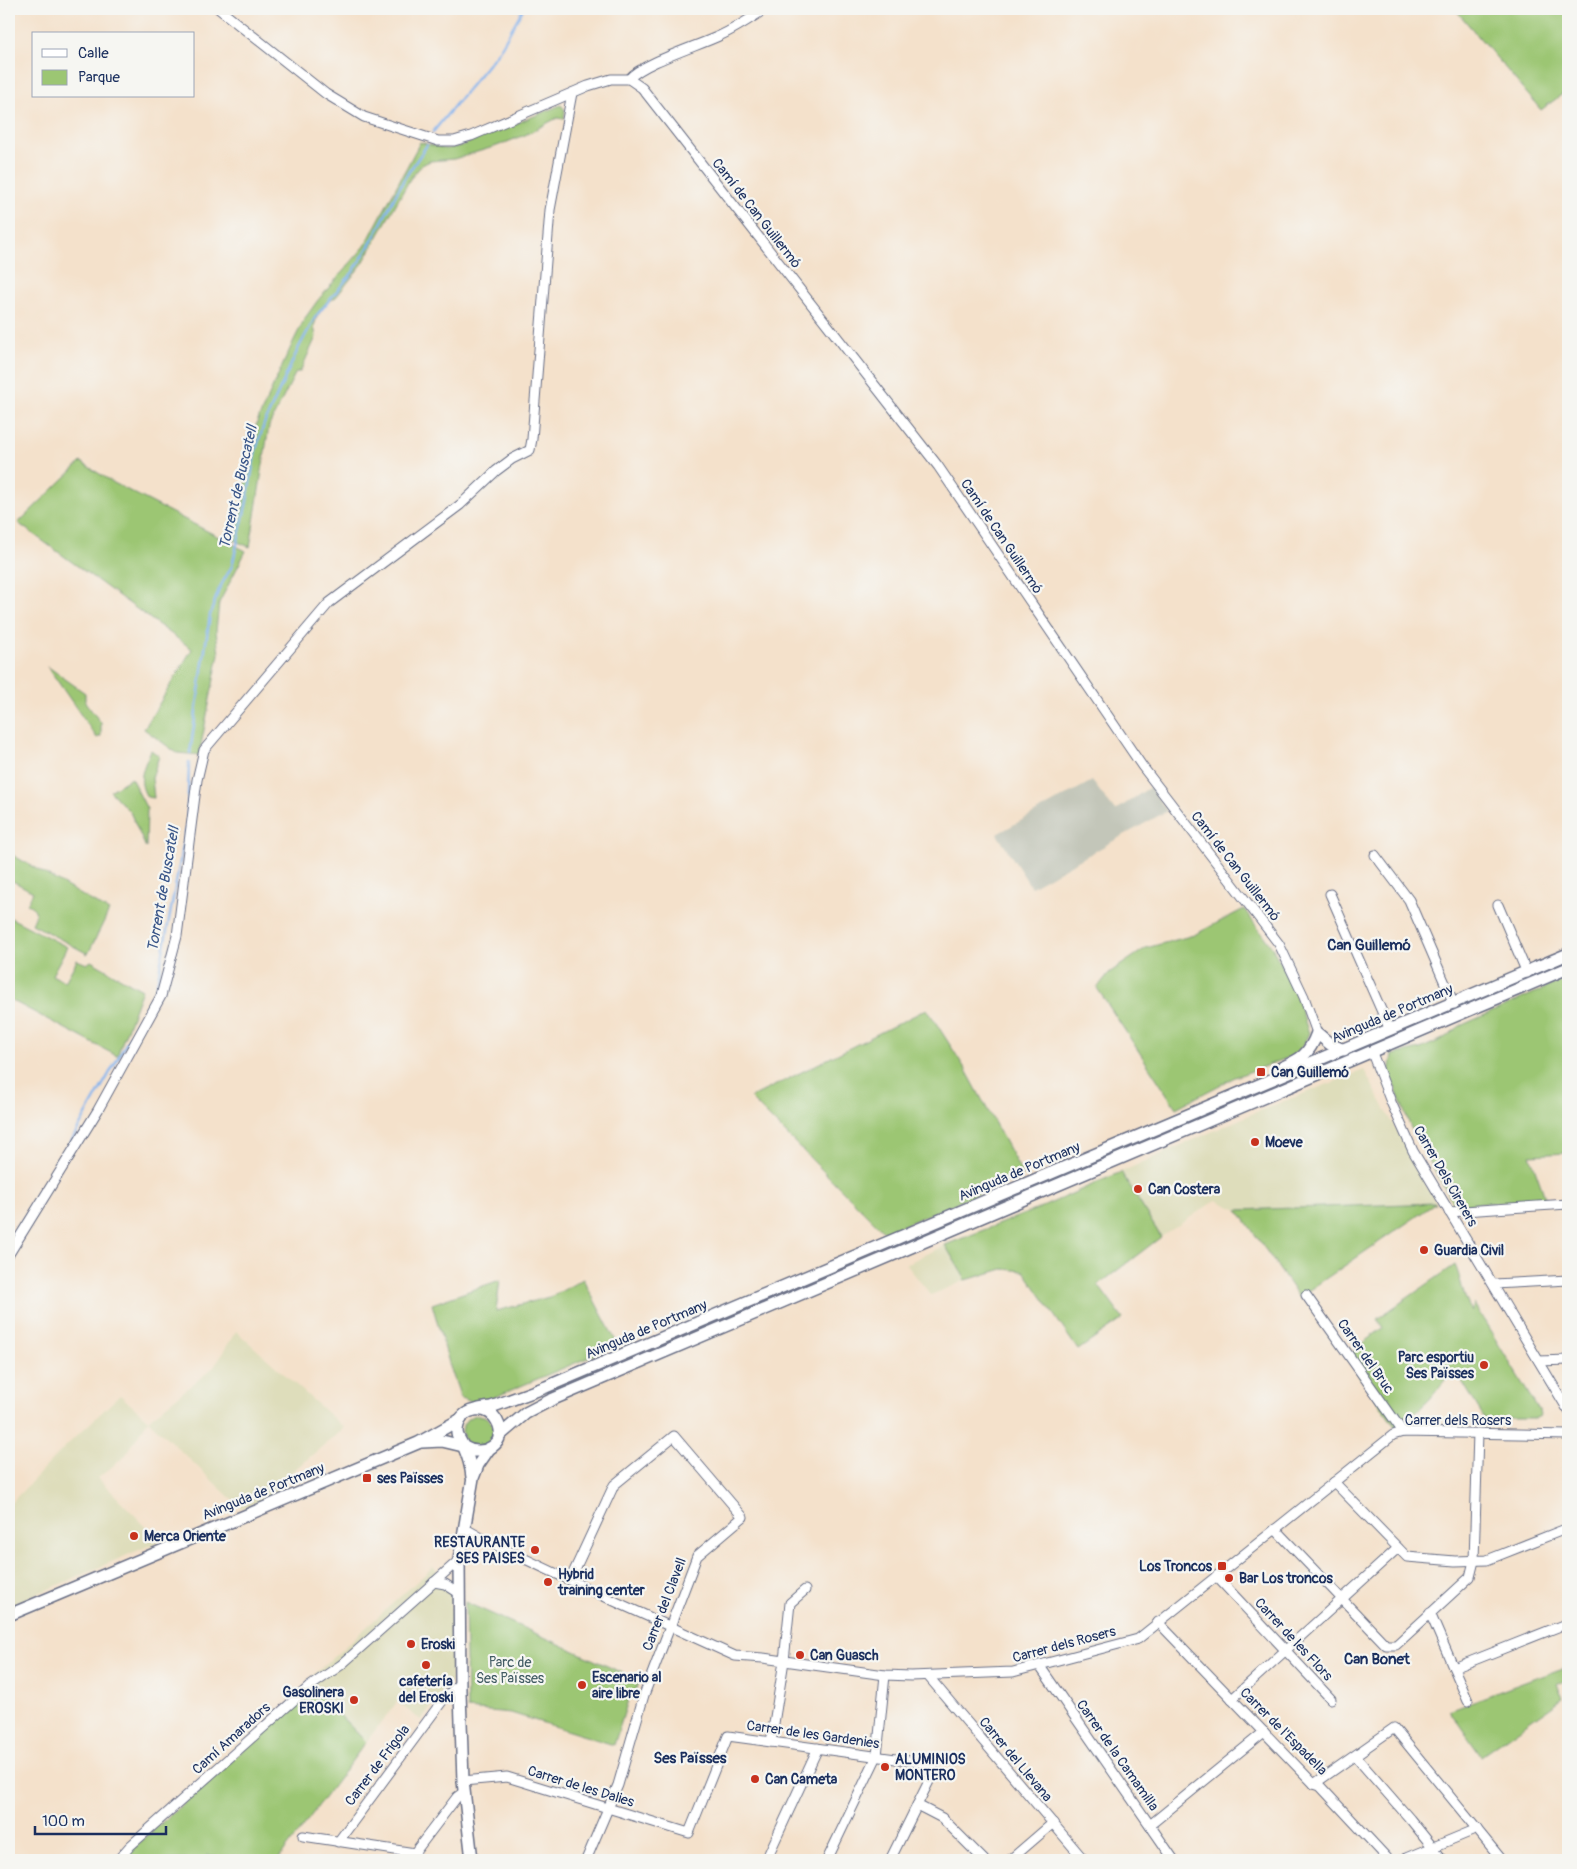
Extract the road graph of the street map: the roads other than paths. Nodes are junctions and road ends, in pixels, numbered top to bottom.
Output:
1 (219, 9) edge
2 (765, 9) edge
3 (629, 79) junction
4 (572, 93) junction
5 (1375, 855) dead end
6 (1330, 894) dead end
7 (1498, 905) dead end
8 (1568, 954) edge
9 (1568, 968) edge
10 (1527, 973) junction
11 (1454, 1004) junction
12 (1390, 1030) junction
13 (1317, 1033) junction
14 (1344, 1050) junction
15 (1372, 1053) junction
16 (1178, 1120) junction
17 (1568, 1204) edge
18 (1449, 1212) junction
19 (9, 1254) edge
20 (1568, 1280) edge
21 (1494, 1284) junction
22 (1306, 1295) dead end
23 (1568, 1360) edge
24 (1539, 1361) junction
25 (479, 1409) junction
26 (1568, 1410) edge
27 (460, 1419) junction
28 (1403, 1432) junction
29 (1478, 1433) junction
30 (1568, 1435) edge
31 (499, 1436) junction
32 (418, 1443) junction
33 (463, 1446) junction
34 (489, 1449) junction
35 (473, 1478) junction
36 (1334, 1482) junction
37 (464, 1528) junction
38 (1568, 1528) edge
39 (1275, 1529) junction
40 (1398, 1548) junction
41 (460, 1560) junction
42 (1474, 1561) junction
43 (1216, 1576) junction
44 (570, 1580) junction
45 (434, 1582) junction
46 (806, 1590) dead end
47 (459, 1593) junction
48 (1342, 1599) junction
49 (1430, 1613) junction
50 (9, 1614) edge
51 (1158, 1622) junction
52 (1568, 1623) edge
53 (669, 1627) junction
54 (1286, 1650) junction
55 (784, 1661) junction
56 (1040, 1665) junction
57 (1454, 1668) junction
58 (885, 1675) junction
59 (928, 1676) junction
60 (459, 1684) junction
61 (1331, 1698) dead end
62 (1232, 1699) junction
63 (1468, 1701) dead end
64 (1264, 1732) junction
65 (771, 1742) junction
66 (818, 1748) junction
67 (877, 1756) junction
68 (1355, 1756) junction
69 (1314, 1784) junction
70 (463, 1786) junction
71 (917, 1805) junction
72 (608, 1808) junction
73 (1052, 1823) junction
74 (1150, 1825) junction
75 (1477, 1829) junction
76 (689, 1833) joint
77 (303, 1836) dead end
78 (338, 1842) junction
79 (1433, 1848) junction
80 (415, 1852) junction
81 (118, 1860) edge
82 (409, 1860) edge
83 (472, 1860) edge
84 (586, 1860) edge
85 (766, 1860) edge
86 (827, 1860) edge
87 (890, 1860) edge
88 (984, 1860) edge
89 (1010, 1860) edge
90 (1084, 1860) edge
91 (1174, 1860) edge
92 (1389, 1860) edge
93 (1402, 1860) edge
94 (1443, 1860) edge
95 (1502, 1860) edge

1 - 4 street
2 - 3 street
3 - 4 street
3 - 13 street, Camí de Can Guillermó
4 - 19 street
5 - 11 street
6 - 12 street
7 - 10 street
8 - 10 main road, Avinguda de Portmany
9 - 15 main road, Avinguda de Portmany
10 - 11 main road, Avinguda de Portmany
11 - 12 main road, Avinguda de Portmany
12 - 14 main road, Avinguda de Portmany
13 - 14 main road
13 - 16 main road
14 - 16 main road, Avinguda de Portmany
15 - 18 street, Carrer Dels Cirerers
15 - 31 main road, Avinguda de Portmany
16 - 25 main road, Avinguda de Portmany
17 - 18 street
18 - 21 street, Carrer Dels Cirerers
20 - 21 street
21 - 24 street, Carrer Dels Cirerers
22 - 28 street, Carrer del Bruc
23 - 24 street
24 - 26 street, Carrer Dels Cirerers
25 - 27 main road
25 - 31 main road
27 - 32 main road, Avinguda de Portmany
27 - 33 main road
28 - 29 street, Carrer dels Rosers
28 - 36 street, Carrer dels Rosers
29 - 30 street, Carrer dels Rosers
29 - 42 street
31 - 34 main road
32 - 33 main road, Avinguda de Portmany
32 - 50 main road, Avinguda de Portmany
33 - 34 main road
33 - 35 main road
34 - 35 main road
35 - 37 main road
36 - 39 street, Carrer dels Rosers
36 - 40 street
37 - 41 main road
37 - 44 street, Carrer dels Rosers
38 - 42 street
39 - 43 street, Carrer dels Rosers
39 - 48 street
40 - 42 street
40 - 48 street
41 - 45 street, Camí Amaradors
41 - 47 main road
42 - 49 street
43 - 51 street, Carrer dels Rosers
43 - 54 street, Carrer de les Flors
44 - 53 street, Carrer dels Rosers
44 - 53 street, Carrer del Clavell
45 - 47 street
45 - 81 street, Camí Amaradors
46 - 55 street
47 - 60 main road
48 - 49 street
48 - 54 street
49 - 57 street
51 - 56 street, Carrer dels Rosers
51 - 62 street, Carrer de l'Espadella
52 - 57 street
53 - 55 street, Carrer dels Rosers
53 - 72 street, Carrer del Clavell
54 - 61 street, Carrer de les Flors
54 - 62 street
55 - 58 street, Carrer dels Rosers
55 - 65 street
56 - 59 street, Carrer dels Rosers
56 - 74 street, Carrer de la Camamilla
57 - 63 street
58 - 59 street, Carrer dels Rosers
58 - 67 street
59 - 73 street, Carrer del Llevana
60 - 70 main road
60 - 78 street, Carrer de Frigola
62 - 64 street, Carrer de l'Espadella
64 - 69 street, Carrer de l'Espadella
64 - 74 street
65 - 66 street, Carrer de les Gardenies
65 - 76 street, Carrer de les Gardenies
66 - 67 street, Carrer de les Gardenies
66 - 85 street
67 - 71 street, Carrer de les Gardenies
67 - 86 street
68 - 69 street
68 - 75 street
68 - 79 street
69 - 92 street, Carrer de l'Espadella
70 - 72 street, Carrer de les Dalies
70 - 80 street
70 - 83 main road
71 - 87 street
71 - 88 street
72 - 76 street, Carrer de les Dalies
72 - 84 street, Carrer del Clavell
73 - 89 street
73 - 90 street, Carrer del Llevana
74 - 91 street, Carrer de la Camamilla
75 - 79 street
75 - 95 street
77 - 78 street
78 - 80 street
79 - 93 street
79 - 94 street
80 - 82 street

